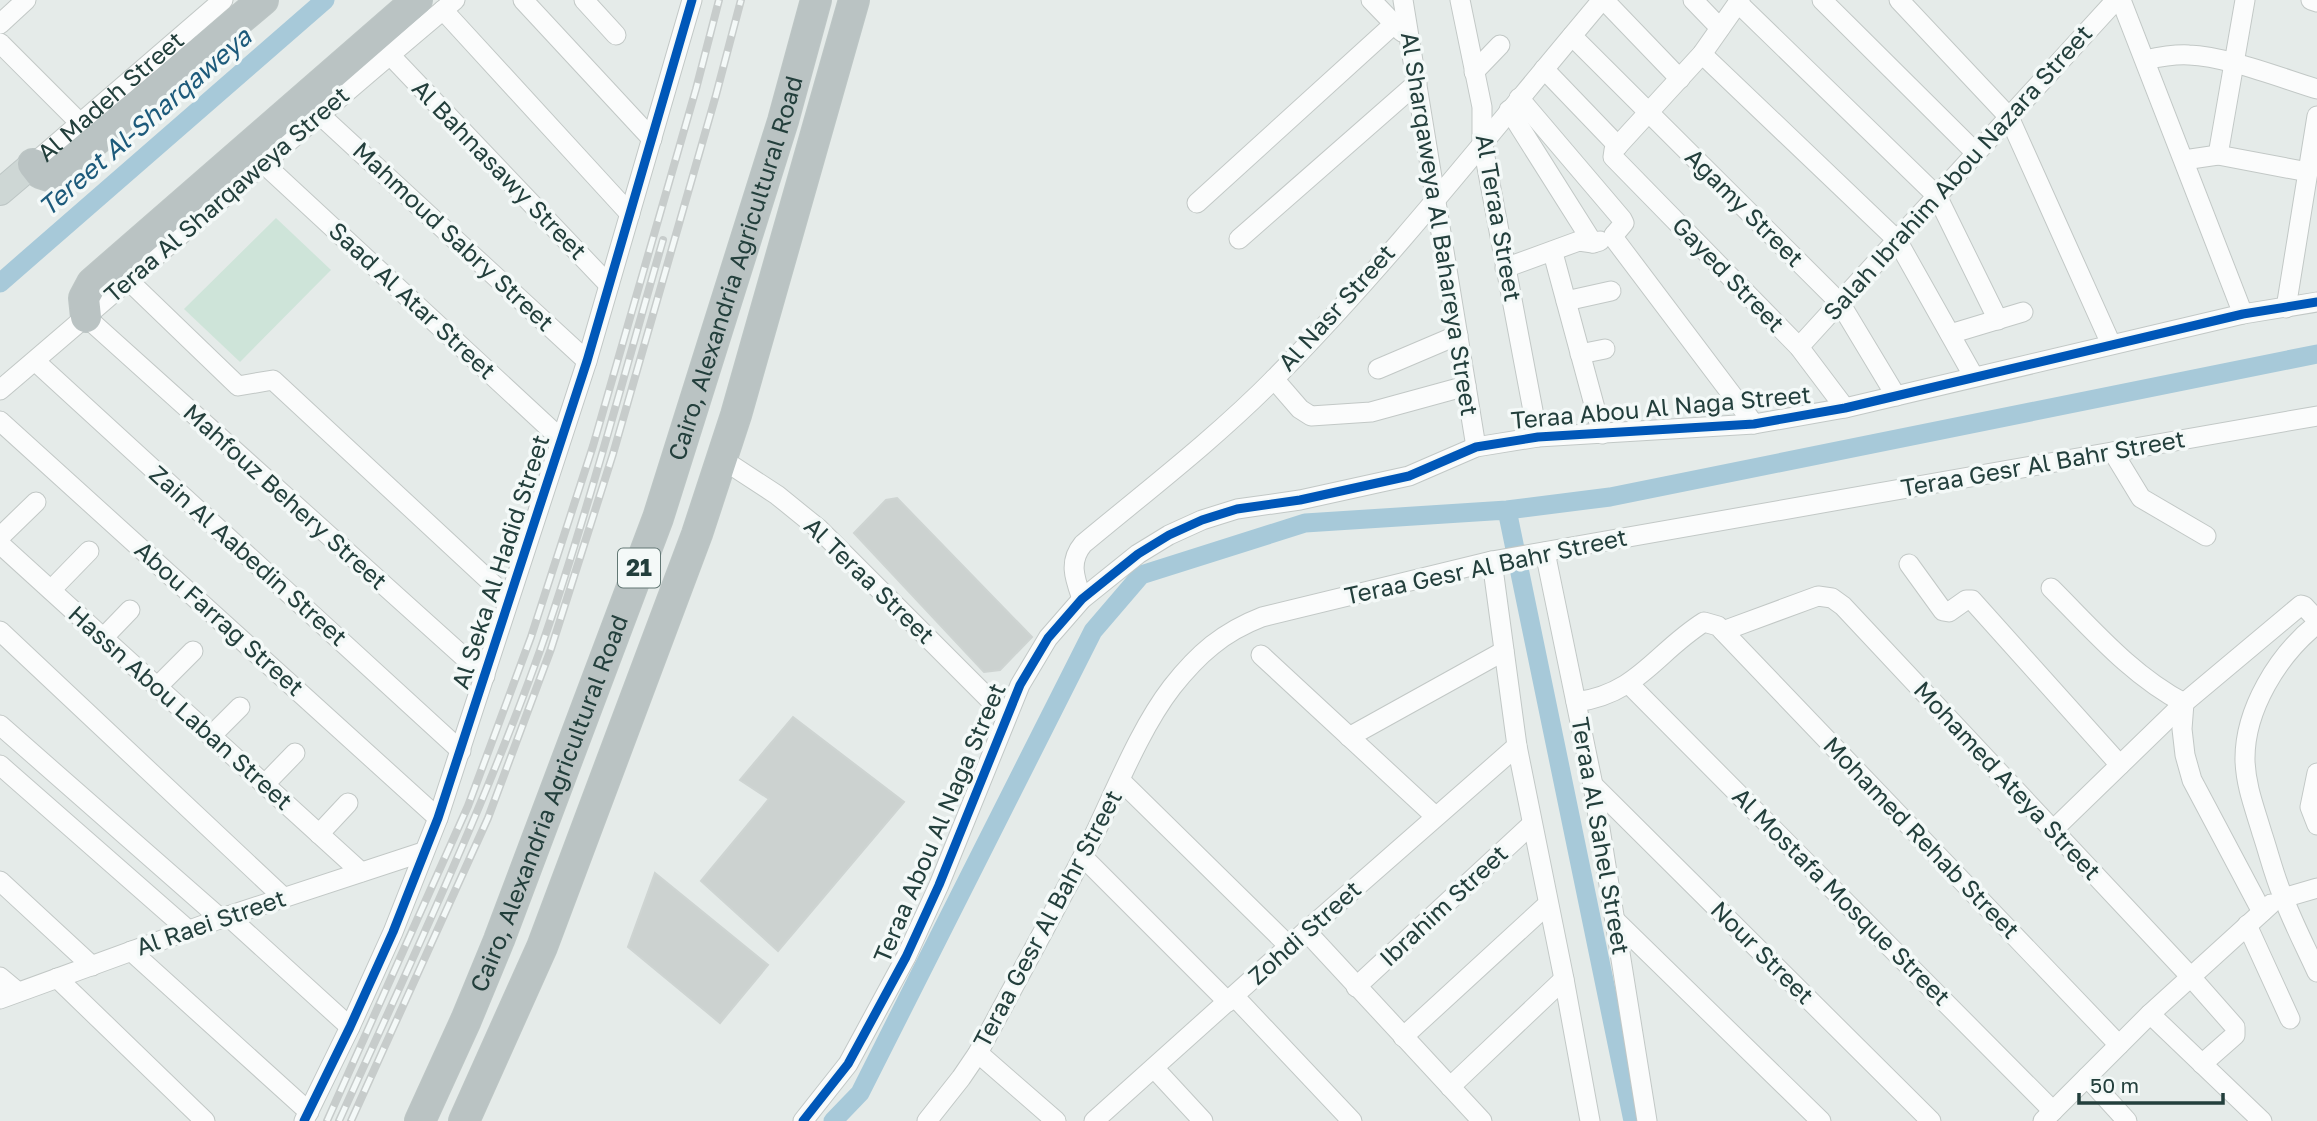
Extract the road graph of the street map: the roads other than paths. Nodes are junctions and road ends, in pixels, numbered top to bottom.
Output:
1 (26, 0) edge
2 (223, 0) edge
3 (263, 0) edge
4 (523, 0) edge
5 (584, 0) edge
6 (692, 0) edge
7 (816, 0) edge
8 (854, 0) edge
9 (1371, 0) edge
10 (1403, 0) edge
11 (1460, 0) edge
12 (1603, 0) edge
13 (1693, 0) edge
14 (1822, 0) edge
15 (1899, 0) edge
16 (2116, 0) edge
17 (2121, 0) edge
18 (2245, 0) edge
19 (2311, 0) edge
20 (1739, 2) edge
21 (2317, 2) edge
22 (438, 3) edge
23 (0, 24) edge
24 (1394, 24) junction
25 (1720, 28) junction
26 (616, 34) dead end
27 (1572, 36) junction
28 (1409, 39) junction
29 (0, 43) edge
30 (1500, 45) dead end
31 (1702, 54) junction
32 (390, 55) junction
33 (2144, 60) junction
34 (2234, 64) junction
35 (1544, 69) junction
36 (1474, 72) junction
37 (1680, 79) junction
38 (1416, 83) junction
39 (2317, 89) edge
40 (1514, 104) junction
41 (1648, 113) junction
42 (319, 114) junction
43 (2317, 116) edge
44 (2009, 117) junction
45 (79, 122) junction
46 (652, 139) junction
47 (1482, 141) junction
48 (1618, 146) junction
49 (1976, 153) junction
50 (2218, 155) junction
51 (2184, 160) junction
52 (263, 163) junction
53 (33, 164) junction
54 (2308, 172) junction
55 (1590, 181) junction
56 (0, 192) edge
57 (1937, 196) junction
58 (1435, 198) junction
59 (1567, 202) junction
60 (1197, 203) dead end
61 (631, 215) junction
62 (1614, 235) junction
63 (1238, 239) dead end
64 (1896, 240) junction
65 (1593, 243) junction
66 (1553, 253) junction
67 (1505, 268) junction
68 (130, 281) junction
69 (608, 285) junction
70 (1611, 291) dead end
71 (1566, 302) junction
72 (2317, 302) edge
73 (1840, 303) junction
74 (2286, 308) junction
75 (2023, 312) dead end
76 (2243, 314) junction
77 (86, 317) junction
78 (1998, 320) junction
79 (1950, 334) junction
80 (1458, 335) junction
81 (2111, 344) junction
82 (1800, 347) junction
83 (1605, 349) dead end
84 (1580, 354) junction
85 (35, 361) junction
86 (587, 361) junction
87 (1378, 369) dead end
88 (1974, 377) junction
89 (1274, 379) junction
90 (1466, 386) junction
91 (0, 390) edge
92 (1896, 396) junction
93 (1845, 408) junction
94 (2317, 416) edge
95 (0, 421) edge
96 (1754, 424) junction
97 (1602, 433) junction
98 (1538, 436) junction
99 (561, 439) junction
100 (1476, 447) junction
101 (2113, 452) junction
102 (722, 459) junction
103 (36, 502) dead end
104 (2206, 536) dead end
105 (0, 537) edge
106 (0, 544) edge
107 (89, 551) dead end
108 (1545, 552) junction
109 (1492, 561) junction
110 (1909, 564) dead end
111 (2051, 588) dead end
112 (51, 590) junction
113 (508, 598) junction
114 (1082, 599) junction
115 (130, 610) dead end
116 (2317, 622) edge
117 (0, 631) edge
118 (1723, 631) junction
119 (103, 638) junction
120 (193, 651) dead end
121 (1504, 651) junction
122 (1261, 655) dead end
123 (485, 676) junction
124 (1629, 684) junction
125 (157, 687) junction
126 (1576, 702) junction
127 (2184, 703) junction
128 (240, 707) dead end
129 (1006, 716) junction
130 (0, 725) edge
131 (211, 736) junction
132 (1349, 737) junction
133 (1517, 746) junction
134 (461, 751) junction
135 (295, 753) dead end
136 (0, 765) edge
137 (2120, 765) junction
138 (2317, 773) edge
139 (1121, 781) junction
140 (264, 785) junction
141 (1593, 785) junction
142 (348, 803) dead end
143 (1435, 816) junction
144 (438, 818) junction
145 (1532, 824) junction
146 (2317, 825) edge
147 (2053, 830) junction
148 (319, 834) junction
149 (424, 852) junction
150 (1083, 857) junction
151 (360, 872) junction
152 (0, 881) edge
153 (2317, 888) edge
154 (2283, 896) junction
155 (283, 897) junction
156 (1548, 904) junction
157 (2262, 912) junction
158 (224, 917) junction
159 (1616, 922) junction
160 (2247, 925) junction
161 (188, 930) junction
162 (1306, 931) junction
163 (1289, 946) junction
164 (131, 951) junction
165 (2313, 952) edge
166 (92, 966) junction
167 (2317, 972) edge
168 (0, 976) edge
169 (2190, 976) junction
170 (57, 978) junction
171 (1564, 979) junction
172 (1356, 987) junction
173 (9, 996) edge
174 (1231, 999) junction
175 (2150, 1014) junction
176 (2290, 1018) dead end
177 (350, 1027) junction
178 (1403, 1037) junction
179 (2119, 1045) junction
180 (978, 1053) junction
181 (2202, 1064) junction
182 (1154, 1068) junction
183 (2087, 1077) junction
184 (1450, 1087) junction
185 (306, 1116) edge
186 (2048, 1116) edge
187 (205, 1121) edge
188 (420, 1121) edge
189 (464, 1121) edge
190 (803, 1121) edge
191 (927, 1121) edge
192 (1056, 1121) edge
193 (1094, 1121) edge
194 (1203, 1121) edge
195 (1352, 1121) edge
196 (1482, 1121) edge
197 (1590, 1121) edge
198 (1647, 1121) edge
199 (1821, 1121) edge
200 (1931, 1121) edge
201 (2127, 1121) edge
202 (2262, 1121) edge

1 - 23 street
2 - 45 street, Al Madeh Street
3 - 53 highway
4 - 46 street
5 - 26 street
6 - 46 street, Al Seka Al Hadid Street
7 - 188 highway, Cairo, Alexandria Agricultural Road / 21
8 - 102 highway, Cairo, Alexandria Agricultural Road / 21
9 - 24 street
10 - 28 street, Al Sharqaweya Al Bahareya Street
11 - 36 street, Al Teraa Street
12 - 27 street, Al Nasr Street
12 - 37 street
13 - 25 street
14 - 49 street
15 - 44 street
16 - 44 street, Salah Ibrahim Abou Nazara Street
17 - 33 street
18 - 34 street
19 - 21 street
20 - 25 street
20 - 57 street
22 - 32 street, Teraa Al Sharqaweya Street
22 - 61 street
22 - 77 highway
24 - 28 street
24 - 60 street
25 - 31 street
27 - 35 street, Al Nasr Street
27 - 41 street, Agamy Street
28 - 38 street, Al Sharqaweya Al Bahareya Street
29 - 45 street
30 - 36 street
31 - 37 street
31 - 64 street
32 - 42 street, Teraa Al Sharqaweya Street
32 - 69 street, Al Bahnasawy Street
33 - 34 street
33 - 51 street
34 - 39 street
34 - 50 street
35 - 40 street, Al Nasr Street
35 - 48 street
36 - 47 street, Al Teraa Street
37 - 41 street
38 - 58 street, Al Sharqaweya Al Bahareya Street
38 - 63 street
40 - 47 street, Al Nasr Street
40 - 55 street
40 - 59 street
41 - 48 street
41 - 73 street, Agamy Street
42 - 52 street, Teraa Al Sharqaweya Street
42 - 86 street, Mahmoud Sabry Street
43 - 54 street
44 - 49 street, Salah Ibrahim Abou Nazara Street
44 - 81 street
45 - 53 street, Al Madeh Street
46 - 61 street, Al Seka Al Hadid Street
47 - 58 street, Al Nasr Street
47 - 67 street, Al Teraa Street
48 - 82 street, Gayed Street
49 - 57 street, Salah Ibrahim Abou Nazara Street
50 - 51 street
50 - 54 street
51 - 76 street
52 - 68 street, Teraa Al Sharqaweya Street
52 - 99 street, Saad Al Atar Street
53 - 56 main road, Al Madeh Street
54 - 74 street
55 - 59 street
55 - 62 street
57 - 64 street, Salah Ibrahim Abou Nazara Street
57 - 78 street
58 - 80 street, Al Sharqaweya Al Bahareya Street
58 - 89 street, Al Nasr Street
59 - 65 street
61 - 69 street, Al Seka Al Hadid Street
62 - 65 street
62 - 96 street
64 - 73 street, Salah Ibrahim Abou Nazara Street
64 - 79 street
65 - 66 street
66 - 67 street
66 - 71 street
67 - 98 street, Al Teraa Street
68 - 77 street, Teraa Al Sharqaweya Street
68 - 113 street
69 - 86 street, Al Seka Al Hadid Street
70 - 71 street
71 - 84 street
72 - 74 street, Teraa Abou Al Naga Street
73 - 82 street, Salah Ibrahim Abou Nazara Street
73 - 92 street, Agamy Street
74 - 76 street, Teraa Abou Al Naga Street
75 - 78 street
76 - 81 street, Teraa Abou Al Naga Street
77 - 85 street, Teraa Al Sharqaweya Street
77 - 123 street, Mahfouz Behery Street
78 - 79 street
79 - 88 street
80 - 87 street
80 - 90 street, Al Sharqaweya Al Bahareya Street
81 - 88 street, Teraa Abou Al Naga Street
82 - 93 street, Gayed Street
83 - 84 street
84 - 97 street
85 - 91 street, Teraa Al Sharqaweya Street
85 - 134 street, Zain Al Aabedin Street
86 - 99 street, Al Seka Al Hadid Street
88 - 92 street, Teraa Abou Al Naga Street
89 - 90 street
89 - 114 street, Al Nasr Street
90 - 100 street, Al Sharqaweya Al Bahareya Street
92 - 93 street, Teraa Abou Al Naga Street
93 - 96 street, Teraa Abou Al Naga Street
94 - 101 street, Teraa Gesr Al Bahr Street
95 - 144 street, Abou Farrag Street
96 - 97 street, Teraa Abou Al Naga Street
97 - 98 street, Teraa Abou Al Naga Street
98 - 100 street, Teraa Abou Al Naga Street
99 - 113 street, Al Seka Al Hadid Street
100 - 114 street, Teraa Abou Al Naga Street
101 - 104 street
101 - 108 street, Teraa Gesr Al Bahr Street
102 - 129 street, Al Teraa Street
102 - 189 highway, Cairo, Alexandria Agricultural Road / 21
103 - 105 street
106 - 112 street, Hassn Abou Laban Street
107 - 112 street
108 - 109 street, Teraa Gesr Al Bahr Street
108 - 126 street, Teraa Al Sahel Street
109 - 121 street
109 - 139 street, Teraa Gesr Al Bahr Street
110 - 137 street
111 - 127 street
112 - 119 street, Hassn Abou Laban Street
113 - 123 street, Al Seka Al Hadid Street
114 - 129 street, Teraa Abou Al Naga Street
115 - 119 street
116 - 127 street
116 - 154 street
117 - 155 street
118 - 124 street
118 - 147 street, Mohamed Ateya Street
118 - 179 street, Mohamed Rehab Street
119 - 125 street, Hassn Abou Laban Street
120 - 125 street
121 - 132 street
121 - 133 street
122 - 132 street
123 - 134 street, Al Seka Al Hadid Street
124 - 126 street
124 - 186 street, Al Mostafa Mosque Street
125 - 131 street, Hassn Abou Laban Street
126 - 141 street, Teraa Al Sahel Street
127 - 137 street
127 - 157 street
128 - 131 street
129 - 190 street, Teraa Abou Al Naga Street
130 - 158 street
131 - 140 street, Hassn Abou Laban Street
132 - 143 street
133 - 143 street, Zohdi Street
133 - 145 street
134 - 144 street, Al Seka Al Hadid Street
135 - 140 street
136 - 161 street
137 - 147 street
138 - 146 street
139 - 150 street, Teraa Gesr Al Bahr Street
139 - 163 street
140 - 148 street, Hassn Abou Laban Street
141 - 159 street, Teraa Al Sahel Street
141 - 200 street, Nour Street
142 - 148 street
143 - 162 street, Zohdi Street
144 - 149 street, Al Seka Al Hadid Street
145 - 156 street
145 - 172 street, Ibrahim Street
147 - 169 street, Mohamed Ateya Street
148 - 151 street, Hassn Abou Laban Street
149 - 151 street, Al Raei Street
149 - 177 street, Al Seka Al Hadid Street
150 - 174 street
150 - 180 street, Teraa Gesr Al Bahr Street
151 - 155 street, Al Raei Street
152 - 166 street
153 - 154 street
154 - 157 street
154 - 165 street
155 - 158 street, Al Raei Street
156 - 171 street
156 - 178 street
157 - 160 street
158 - 161 street, Al Raei Street
158 - 177 street
159 - 198 street, Teraa Al Sahel Street
159 - 199 street
160 - 169 street
160 - 176 street
161 - 164 street, Al Raei Street
162 - 163 street, Zohdi Street
162 - 172 street
163 - 174 street, Zohdi Street
164 - 166 street, Al Raei Street
164 - 185 street
165 - 167 street
166 - 170 street, Al Raei Street
168 - 173 street
169 - 175 street
169 - 181 street, Mohamed Ateya Street
170 - 173 street, Al Raei Street
170 - 187 street
171 - 184 street
171 - 197 street
172 - 178 street
174 - 182 street, Zohdi Street
174 - 195 street
175 - 179 street
175 - 181 street
177 - 185 street, Al Seka Al Hadid Street
178 - 184 street
179 - 183 street
180 - 191 street, Teraa Gesr Al Bahr Street
180 - 192 street
181 - 202 street
182 - 193 street, Zohdi Street
182 - 194 street
183 - 186 street
183 - 201 street
184 - 196 street

